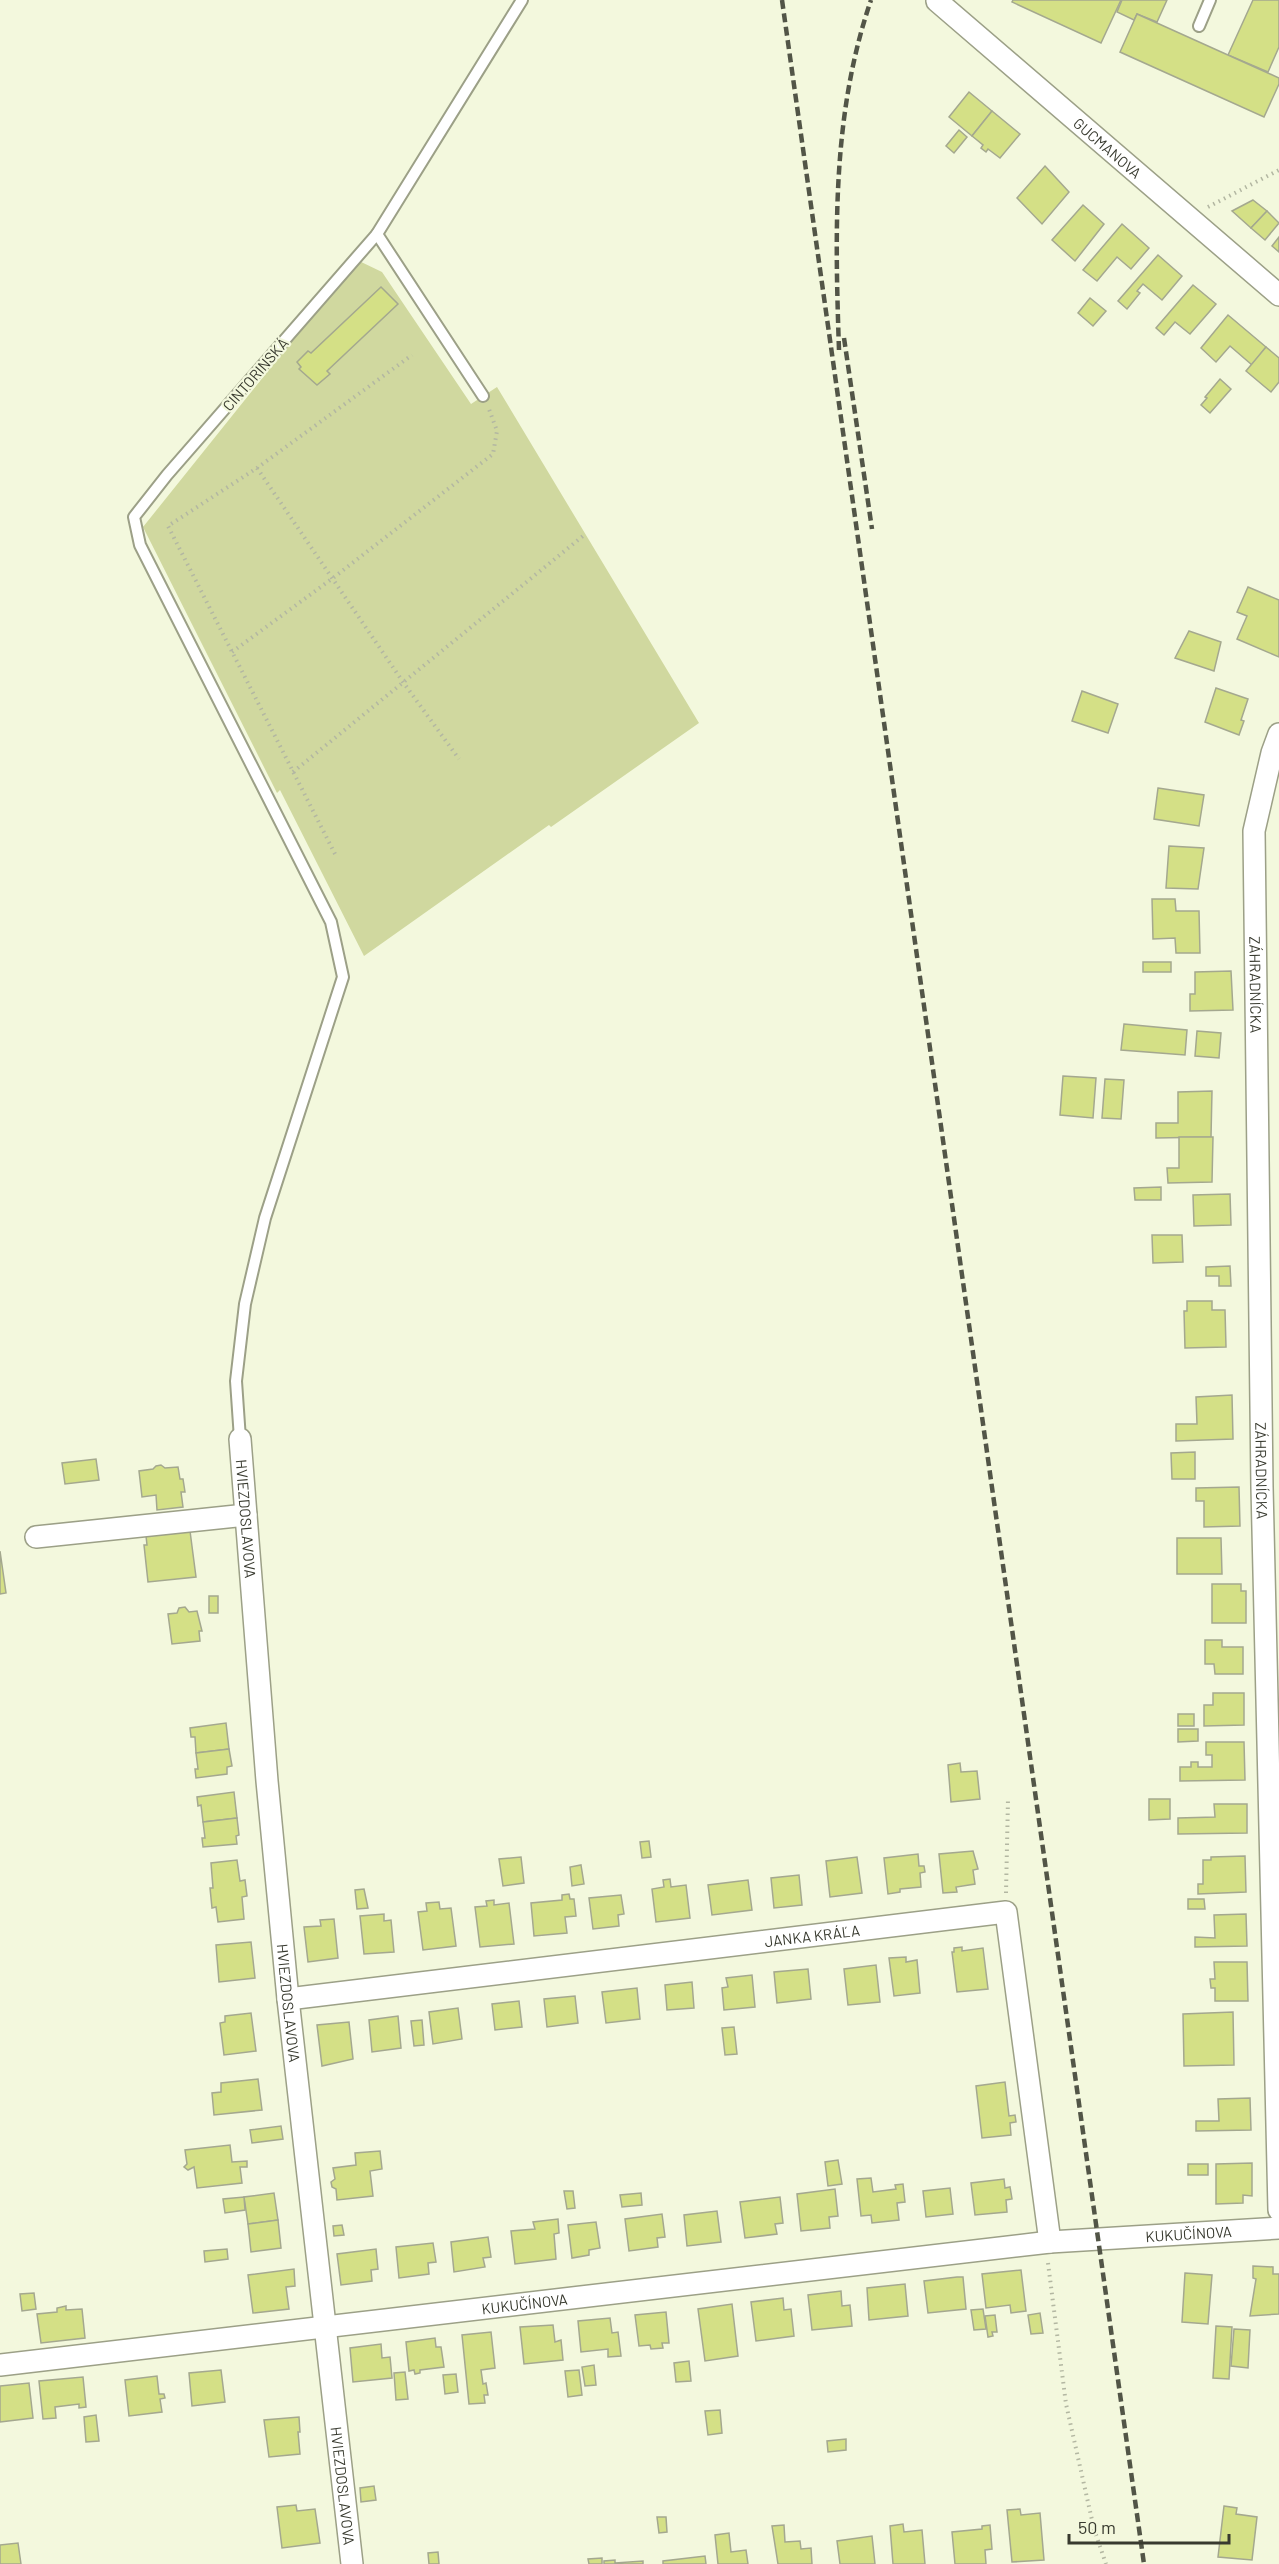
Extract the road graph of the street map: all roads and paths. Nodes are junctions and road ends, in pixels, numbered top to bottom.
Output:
1 (522, 0) edge
2 (1210, 0) edge
3 (936, 1) edge
4 (1199, 26) dead end
5 (1279, 170) edge
6 (1189, 217) junction
7 (377, 234) junction
8 (1279, 295) edge
9 (412, 355) dead end
10 (483, 396) joint
11 (257, 468) junction
12 (583, 536) dead end
13 (333, 578) junction
14 (232, 652) junction
15 (404, 682) junction
16 (1279, 734) edge
17 (459, 759) dead end
18 (293, 772) junction
19 (335, 854) dead end
20 (240, 1439) joint
21 (246, 1515) junction
22 (36, 1537) dead end
23 (1008, 1799) dead end
24 (1006, 1912) junction
25 (288, 1999) junction
26 (1279, 2210) edge
27 (1279, 2228) edge
28 (1050, 2242) junction
29 (326, 2325) junction
30 (0, 2365) edge
31 (352, 2564) edge
32 (1106, 2564) edge

1 - 7 lane, CINTORINSKÁ
2 - 4 lane
3 - 6 street, GUCMANOVA
5 - 6 path
6 - 8 street, GUCMANOVA
7 - 10 lane
7 - 20 lane, CINTORINSKÁ
9 - 11 path
10 - 13 path
11 - 13 path
11 - 14 path
12 - 15 path
13 - 14 path
13 - 15 path
14 - 18 path
15 - 17 path
15 - 18 path
16 - 26 street, ZÁHRADNÍCKA
18 - 19 path
20 - 21 street, HVIEZDOSLAVOVA
21 - 22 street
21 - 25 street, HVIEZDOSLAVOVA
23 - 24 path
24 - 25 street, JANKA KRÁĽA
24 - 28 street
25 - 29 street, HVIEZDOSLAVOVA
27 - 28 street, KUKUČÍNOVA
28 - 29 street, KUKUČÍNOVA
28 - 32 path
29 - 30 street, KUKUČÍNOVA
29 - 31 street, HVIEZDOSLAVOVA

